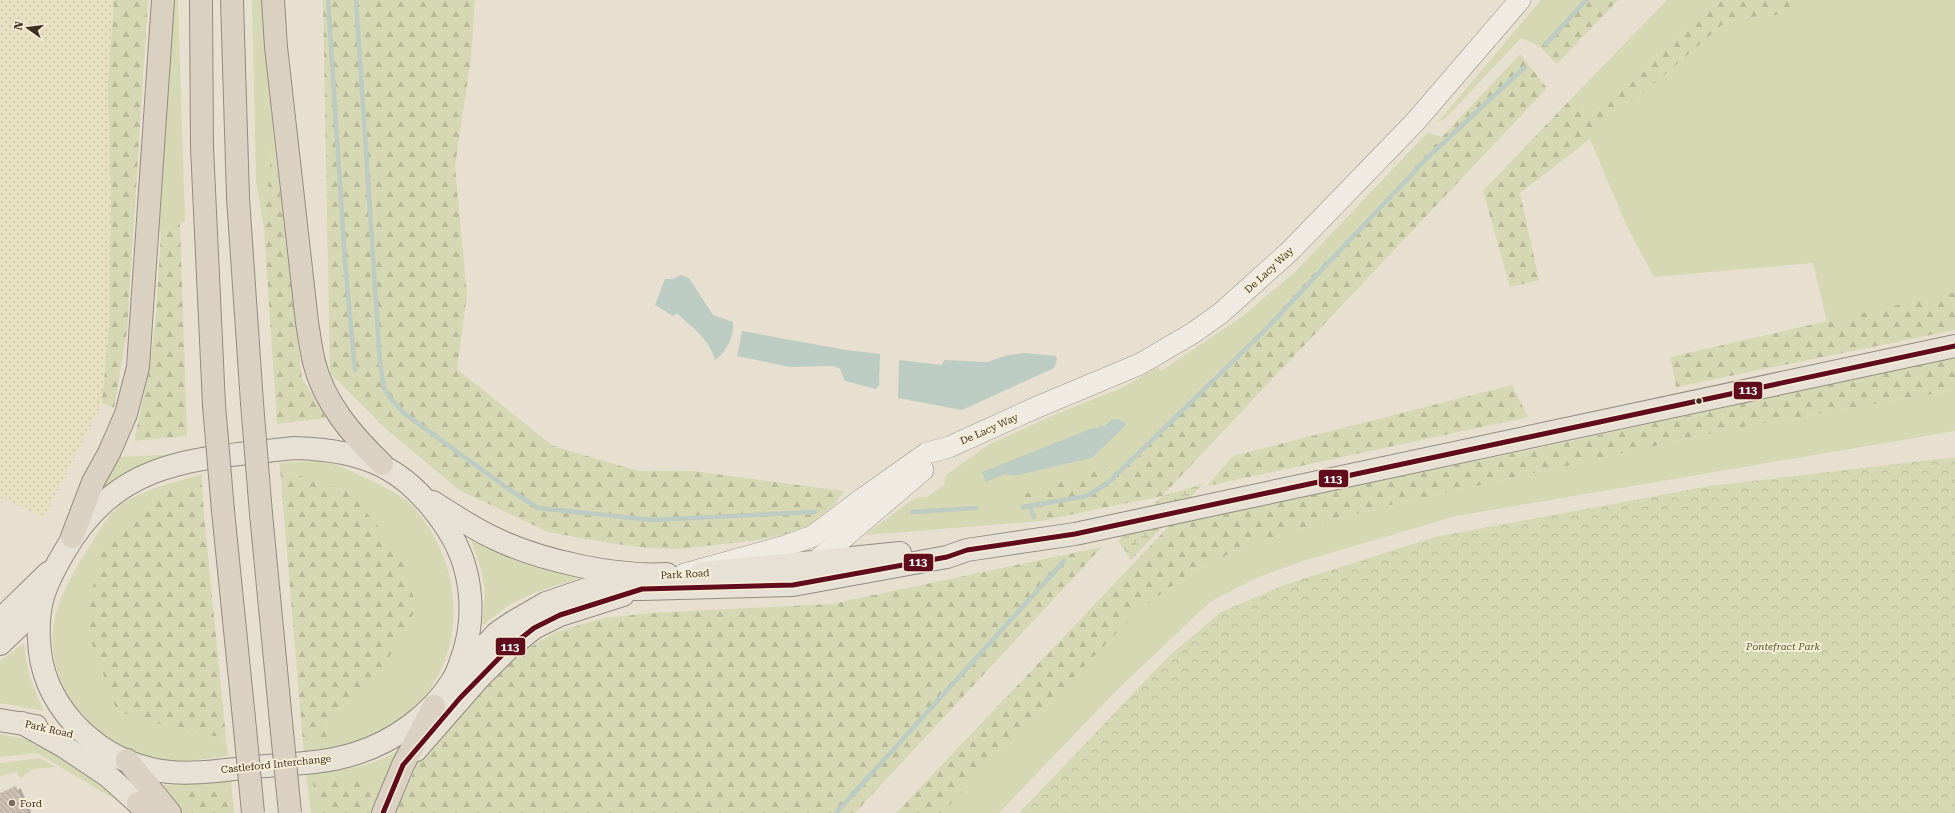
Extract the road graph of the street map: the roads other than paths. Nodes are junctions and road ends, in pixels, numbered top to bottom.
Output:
1 (163, 0) edge
2 (201, 0) edge
3 (232, 0) edge
4 (273, 0) edge
5 (1520, 0) edge
6 (1955, 346) edge
7 (949, 447) junction
8 (382, 464) junction
9 (419, 492) junction
10 (72, 537) junction
11 (967, 550) junction
12 (814, 562) junction
13 (57, 565) junction
14 (684, 574) junction
15 (647, 582) junction
16 (793, 584) junction
17 (42, 594) junction
18 (0, 620) edge
19 (0, 644) edge
20 (454, 679) junction
21 (434, 706) junction
22 (0, 720) edge
23 (22, 723) junction
24 (96, 743) junction
25 (127, 760) junction
26 (403, 765) junction
27 (142, 808) edge
28 (170, 813) edge
29 (253, 813) edge
30 (290, 813) edge
31 (384, 813) edge

1 - 10 highway
2 - 29 highway, bridge
3 - 30 highway, bridge
4 - 8 highway
5 - 7 street, De Lacy Way
6 - 11 main road, Park Road
7 - 12 street, De Lacy Way
7 - 14 street, De Lacy Way
8 - 9 main road, Castleford Interchange
8 - 10 main road, Castleford Interchange
9 - 15 main road, Park Road
9 - 20 main road, Castleford Interchange
10 - 13 main road, Castleford Interchange
11 - 12 main road, Park Road
11 - 16 main road, Park Road
12 - 14 main road, Park Road
12 - 16 street, De Lacy Way
13 - 17 main road, Castleford Interchange
13 - 18 main road
14 - 15 main road, Park Road
15 - 16 main road, Park Road
15 - 20 main road, Park Road
15 - 26 main road
17 - 19 main road
17 - 24 main road, Castleford Interchange
20 - 21 main road, Castleford Interchange
21 - 25 main road, Castleford Interchange
21 - 26 highway
22 - 23 main road, Park Road
23 - 24 main road, Park Road
23 - 27 main road
24 - 25 main road, Castleford Interchange
25 - 28 highway
26 - 31 highway

